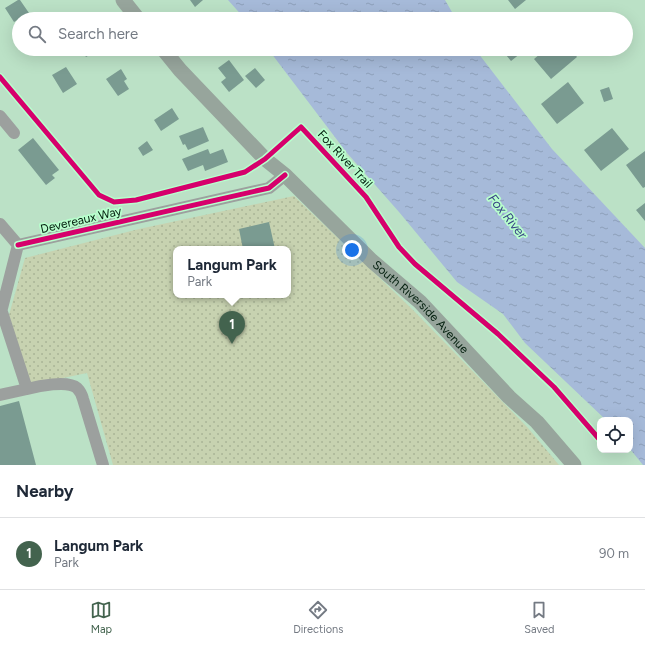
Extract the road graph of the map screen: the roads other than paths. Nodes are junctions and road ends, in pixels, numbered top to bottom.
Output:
1 (123, 0) edge
2 (132, 12) edge
3 (169, 56) edge
4 (0, 116) edge
5 (14, 133) dead end
6 (285, 175) junction
7 (0, 224) edge
8 (18, 245) junction
9 (1, 314) edge
10 (27, 389) junction
11 (0, 395) edge
12 (103, 465) edge
13 (574, 465) edge

1 - 2 main road
3 - 6 main road, South Riverside Avenue
4 - 5 street
6 - 8 street, Devereaux Way
6 - 13 main road, South Riverside Avenue
7 - 8 street
8 - 9 street
9 - 10 street
10 - 11 street
10 - 12 street

